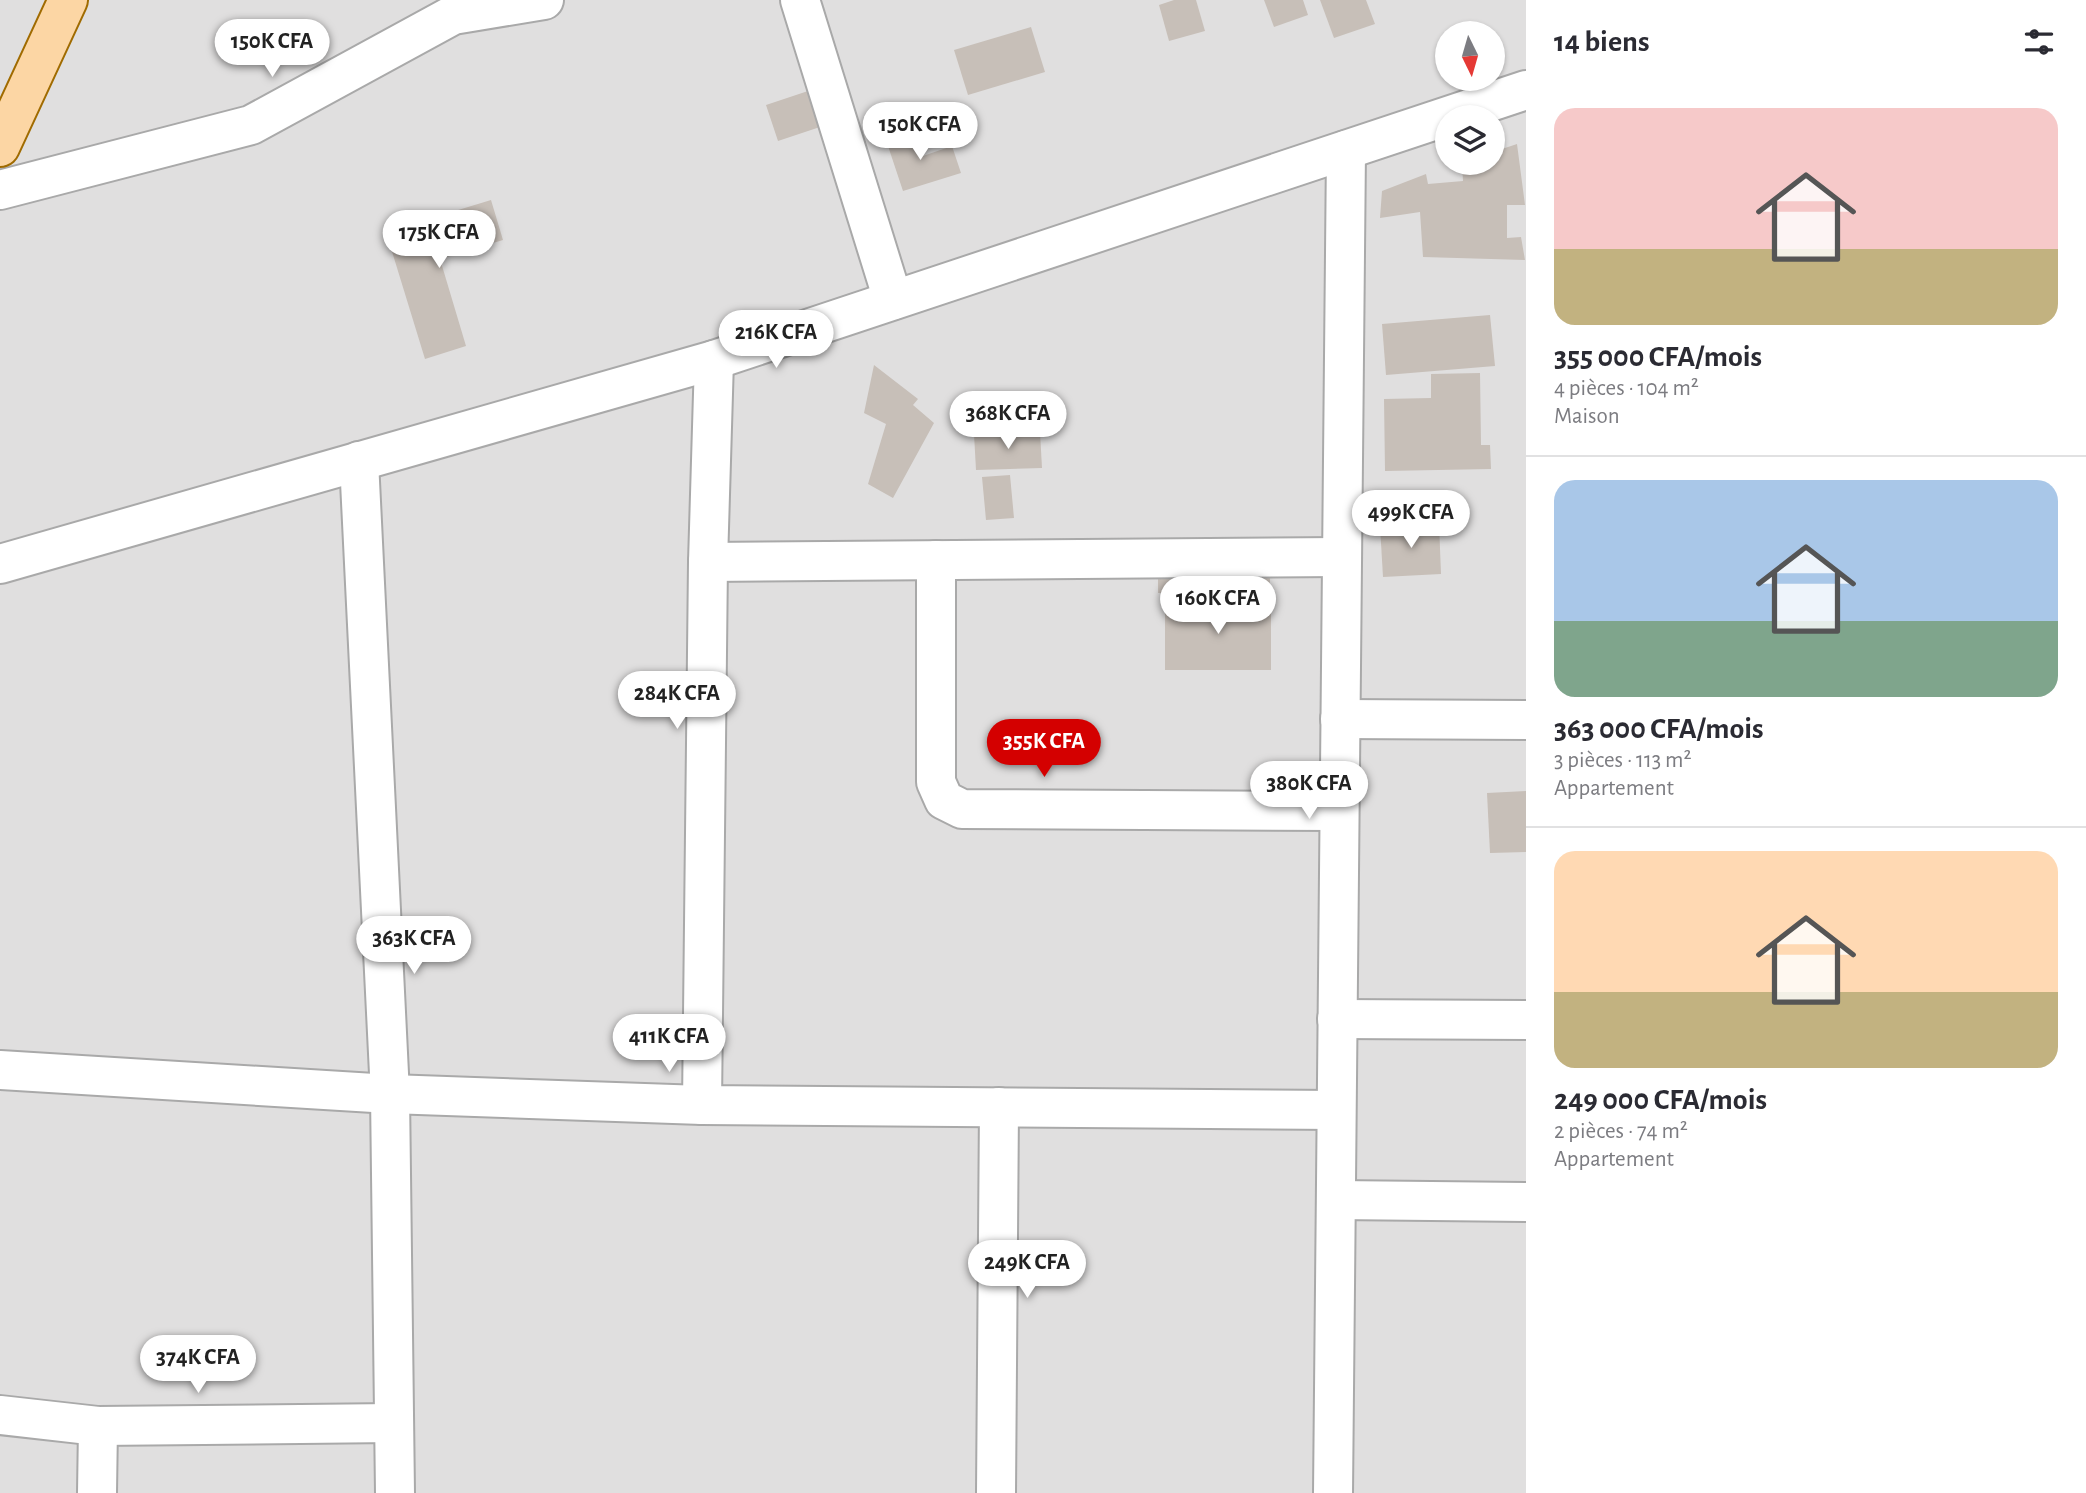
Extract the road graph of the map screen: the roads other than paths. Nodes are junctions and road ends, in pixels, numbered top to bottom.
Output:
1 (68, 0) edge
2 (544, 0) edge
3 (800, 0) edge
4 (451, 7) edge
5 (1526, 90) edge
6 (0, 147) edge
7 (1346, 150) junction
8 (0, 190) edge
9 (893, 300) junction
10 (714, 359) junction
11 (359, 461) junction
12 (1341, 557) junction
13 (936, 560) junction
14 (708, 562) junction
15 (0, 564) edge
16 (1340, 719) junction
17 (1526, 720) edge
18 (1339, 811) junction
19 (1337, 1019) junction
20 (1526, 1020) edge
21 (0, 1070) edge
22 (390, 1094) junction
23 (702, 1105) junction
24 (999, 1107) junction
25 (1336, 1110) junction
26 (1336, 1200) junction
27 (1526, 1202) edge
28 (0, 1415) edge
29 (394, 1423) junction
30 (98, 1426) junction
31 (97, 1493) edge
32 (395, 1493) edge
33 (996, 1493) edge
34 (1333, 1493) edge

1 - 6 main road
2 - 4 street
3 - 9 street
4 - 8 street
5 - 7 street
7 - 9 street
7 - 12 street
9 - 10 street
10 - 11 street
10 - 14 street
11 - 15 street
11 - 22 street
12 - 13 street
12 - 16 street
13 - 14 street
13 - 18 street
14 - 23 street
16 - 17 street
16 - 18 street
18 - 19 street
19 - 20 street
19 - 25 street
21 - 22 street
22 - 23 street
22 - 29 street
23 - 24 street
24 - 25 street
24 - 33 street
25 - 26 street
26 - 27 street
26 - 34 street
28 - 30 street
29 - 30 street
29 - 32 street
30 - 31 street

